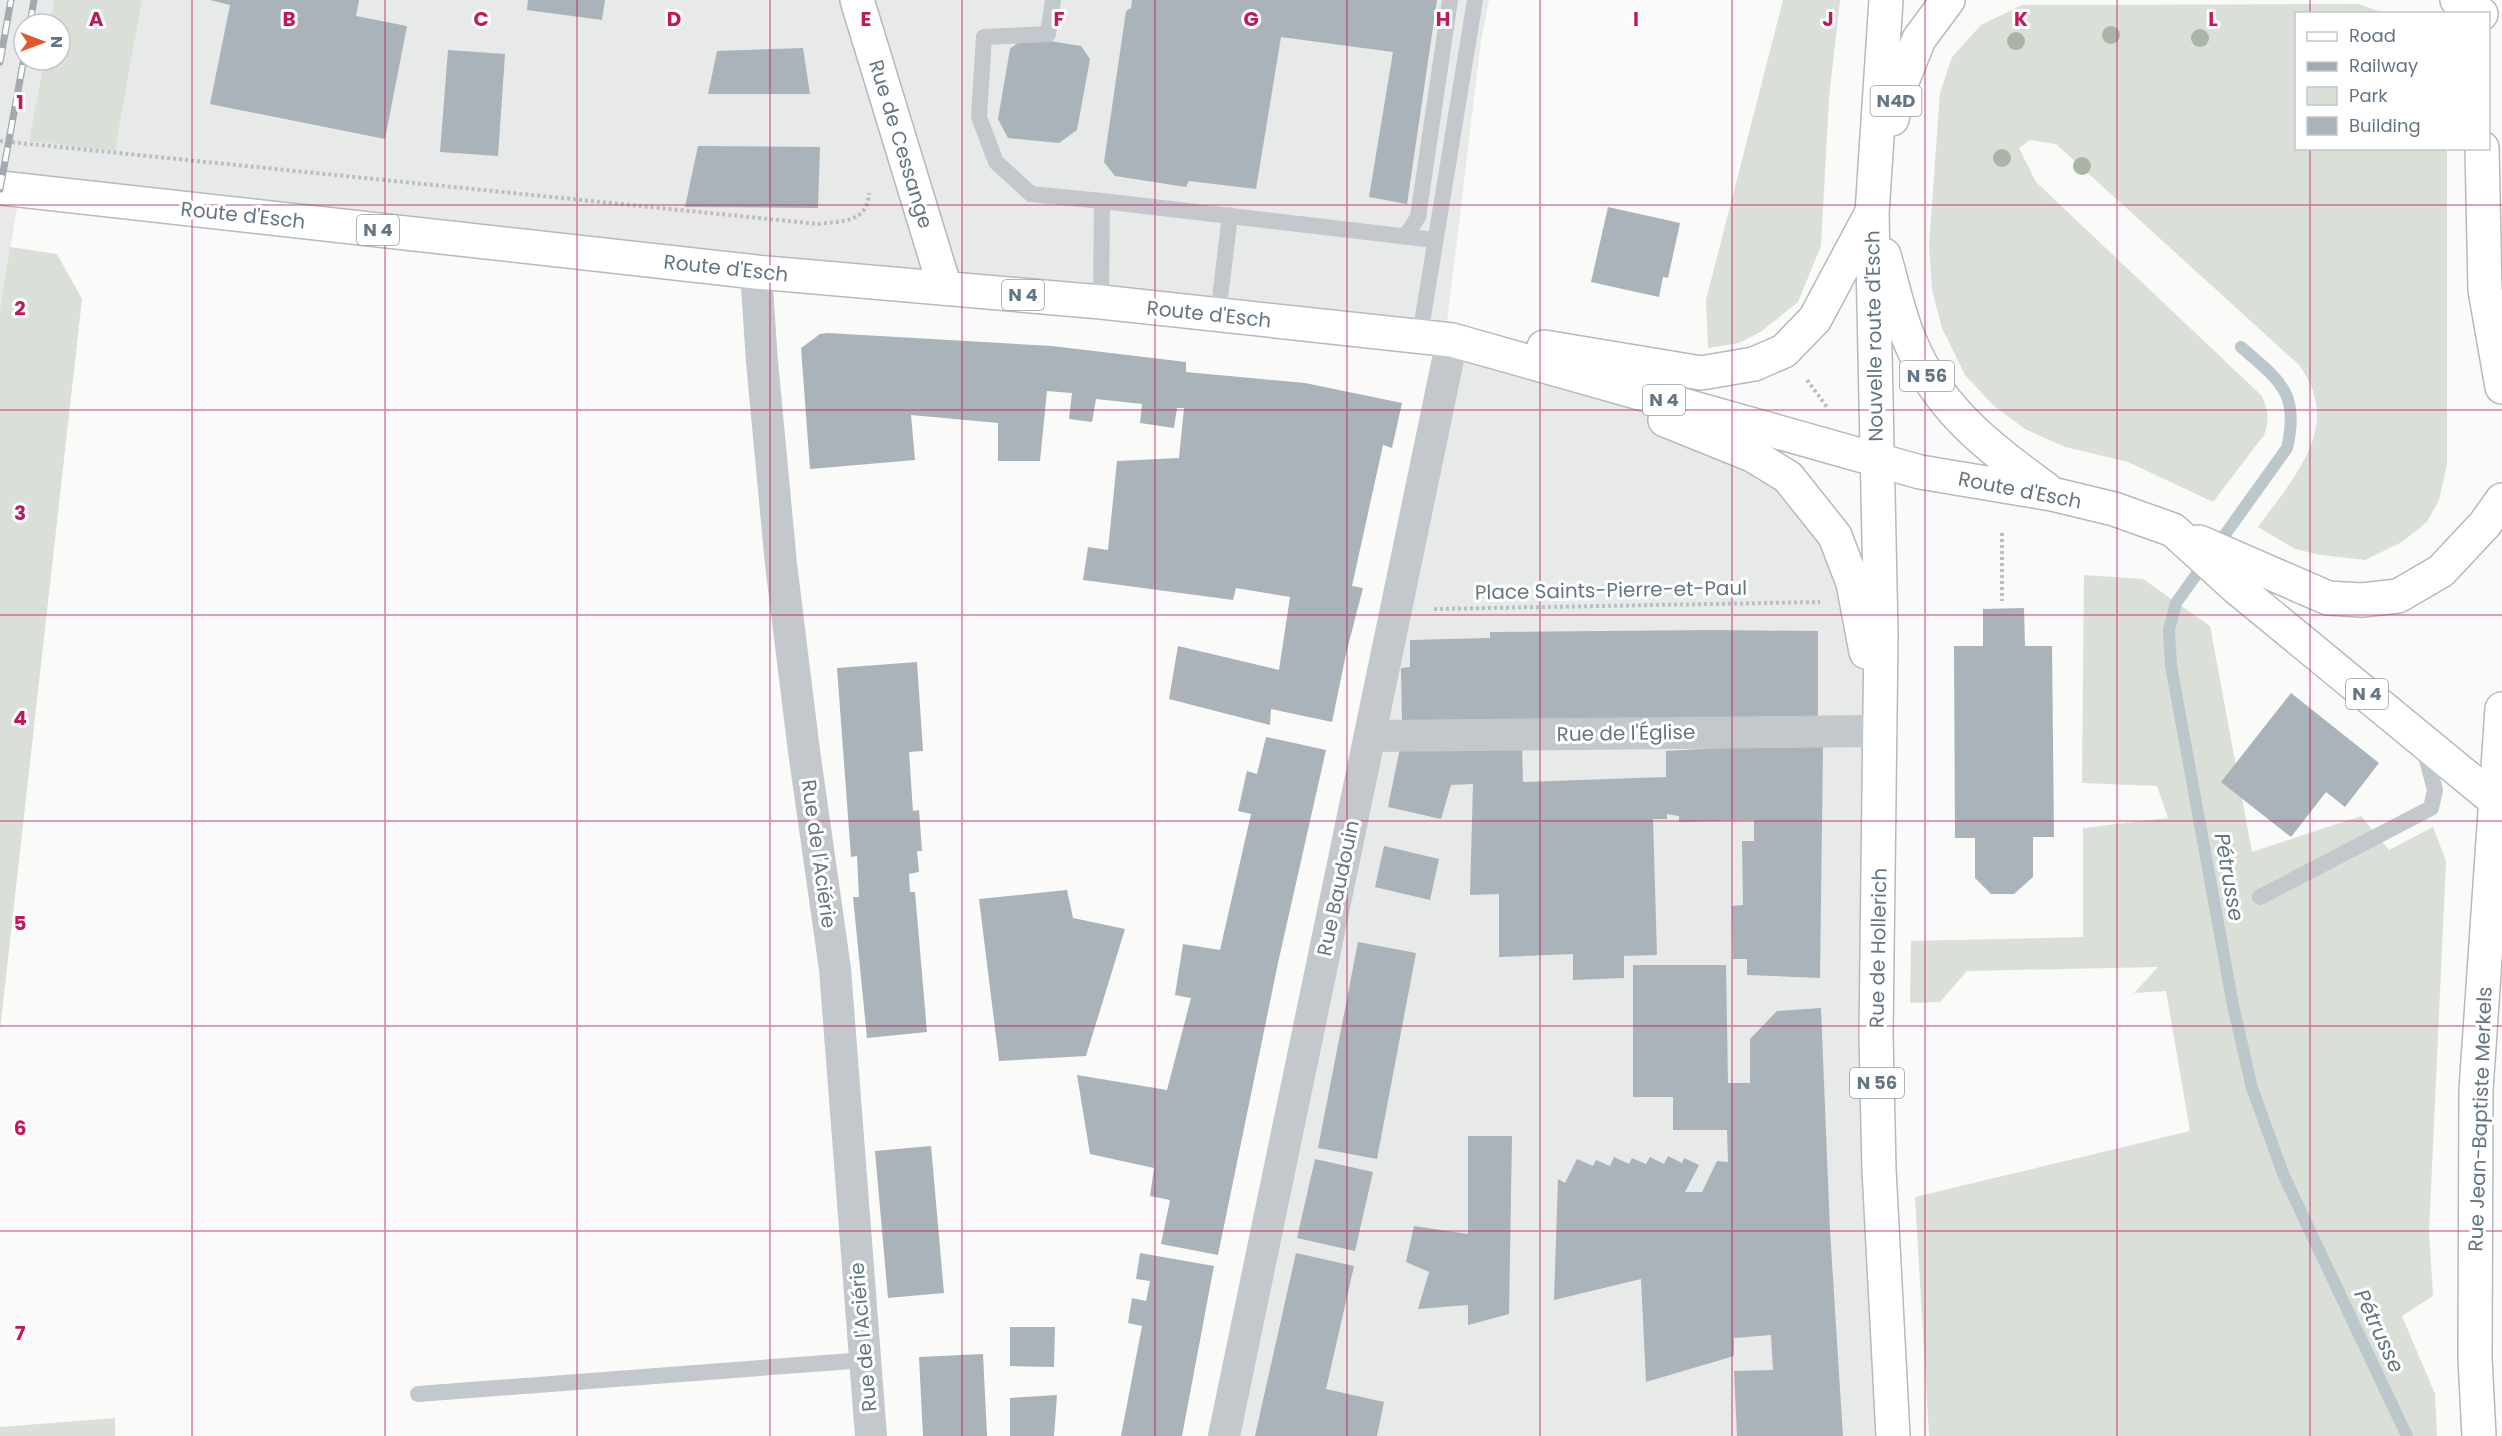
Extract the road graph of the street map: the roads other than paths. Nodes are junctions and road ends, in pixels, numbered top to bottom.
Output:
1 (856, 0) edge
2 (1053, 0) edge
3 (1450, 0) edge
4 (1475, 0) edge
5 (1886, 0) edge
6 (1948, 0) edge
7 (2444, 0) edge
8 (2457, 0) edge
9 (2454, 12) edge
10 (2478, 12) edge
11 (2482, 150) edge
12 (0, 188) edge
13 (1102, 201) junction
14 (1872, 213) junction
15 (1230, 214) junction
16 (1405, 237) junction
17 (1435, 240) junction
18 (756, 272) junction
19 (945, 288) junction
20 (1101, 303) junction
21 (1218, 315) junction
22 (1420, 335) junction
23 (1452, 340) junction
24 (2502, 387) edge
25 (1877, 459) junction
26 (2052, 494) junction
27 (2502, 500) edge
28 (2244, 577) junction
29 (2502, 709) edge
30 (1881, 731) junction
31 (1370, 736) junction
32 (2421, 738) junction
33 (2499, 804) edge
34 (2260, 897) dead end
35 (2502, 1056) edge
36 (2476, 1090) junction
37 (865, 1360) junction
38 (418, 1394) dead end
39 (871, 1436) edge
40 (1224, 1436) edge
41 (1893, 1436) edge
42 (2479, 1436) edge

1 - 19 main road, Rue de Cessange
2 - 13 lane
3 - 16 lane
4 - 17 lane
5 - 14 main road, N 56
6 - 14 main road, N4D
7 - 9 main road
8 - 10 main road
11 - 24 main road
12 - 18 main road, Route d'Esch / N 4
13 - 15 lane
13 - 20 lane
14 - 23 main road, N 4
14 - 25 main road, Nouvelle route d'Esch / N 56
14 - 26 main road, N 56
15 - 16 lane
15 - 21 lane
16 - 17 lane
17 - 22 lane
18 - 19 main road, Route d'Esch / N 4
18 - 37 street, Rue de l'Aciérie
19 - 20 main road, Route d'Esch / N 4
20 - 21 main road, Route d'Esch / N 4
21 - 22 main road, Route d'Esch / N 4
22 - 23 main road, Route d'Esch / N 4
23 - 25 main road, Route d'Esch / N 4
23 - 30 main road, Route d'Esch / N 4
23 - 31 street, Rue Baudouin
25 - 26 main road, Route d'Esch / N 4
25 - 30 main road, Rue de Hollerich / N 56
26 - 28 main road, Route d'Esch / N 4
27 - 28 main road, N 4
28 - 32 main road, N 4
29 - 33 main road
30 - 31 street, Rue de l'Église
30 - 41 main road, Rue de Hollerich / N 56
31 - 40 street, Rue Baudouin
32 - 33 main road, N 4
32 - 34 lane
33 - 36 main road, Rue Jean-Baptiste Merkels
35 - 36 main road
36 - 42 main road, Rue Jean-Baptiste Merkels
37 - 38 lane
37 - 39 street, Rue de l'Aciérie

